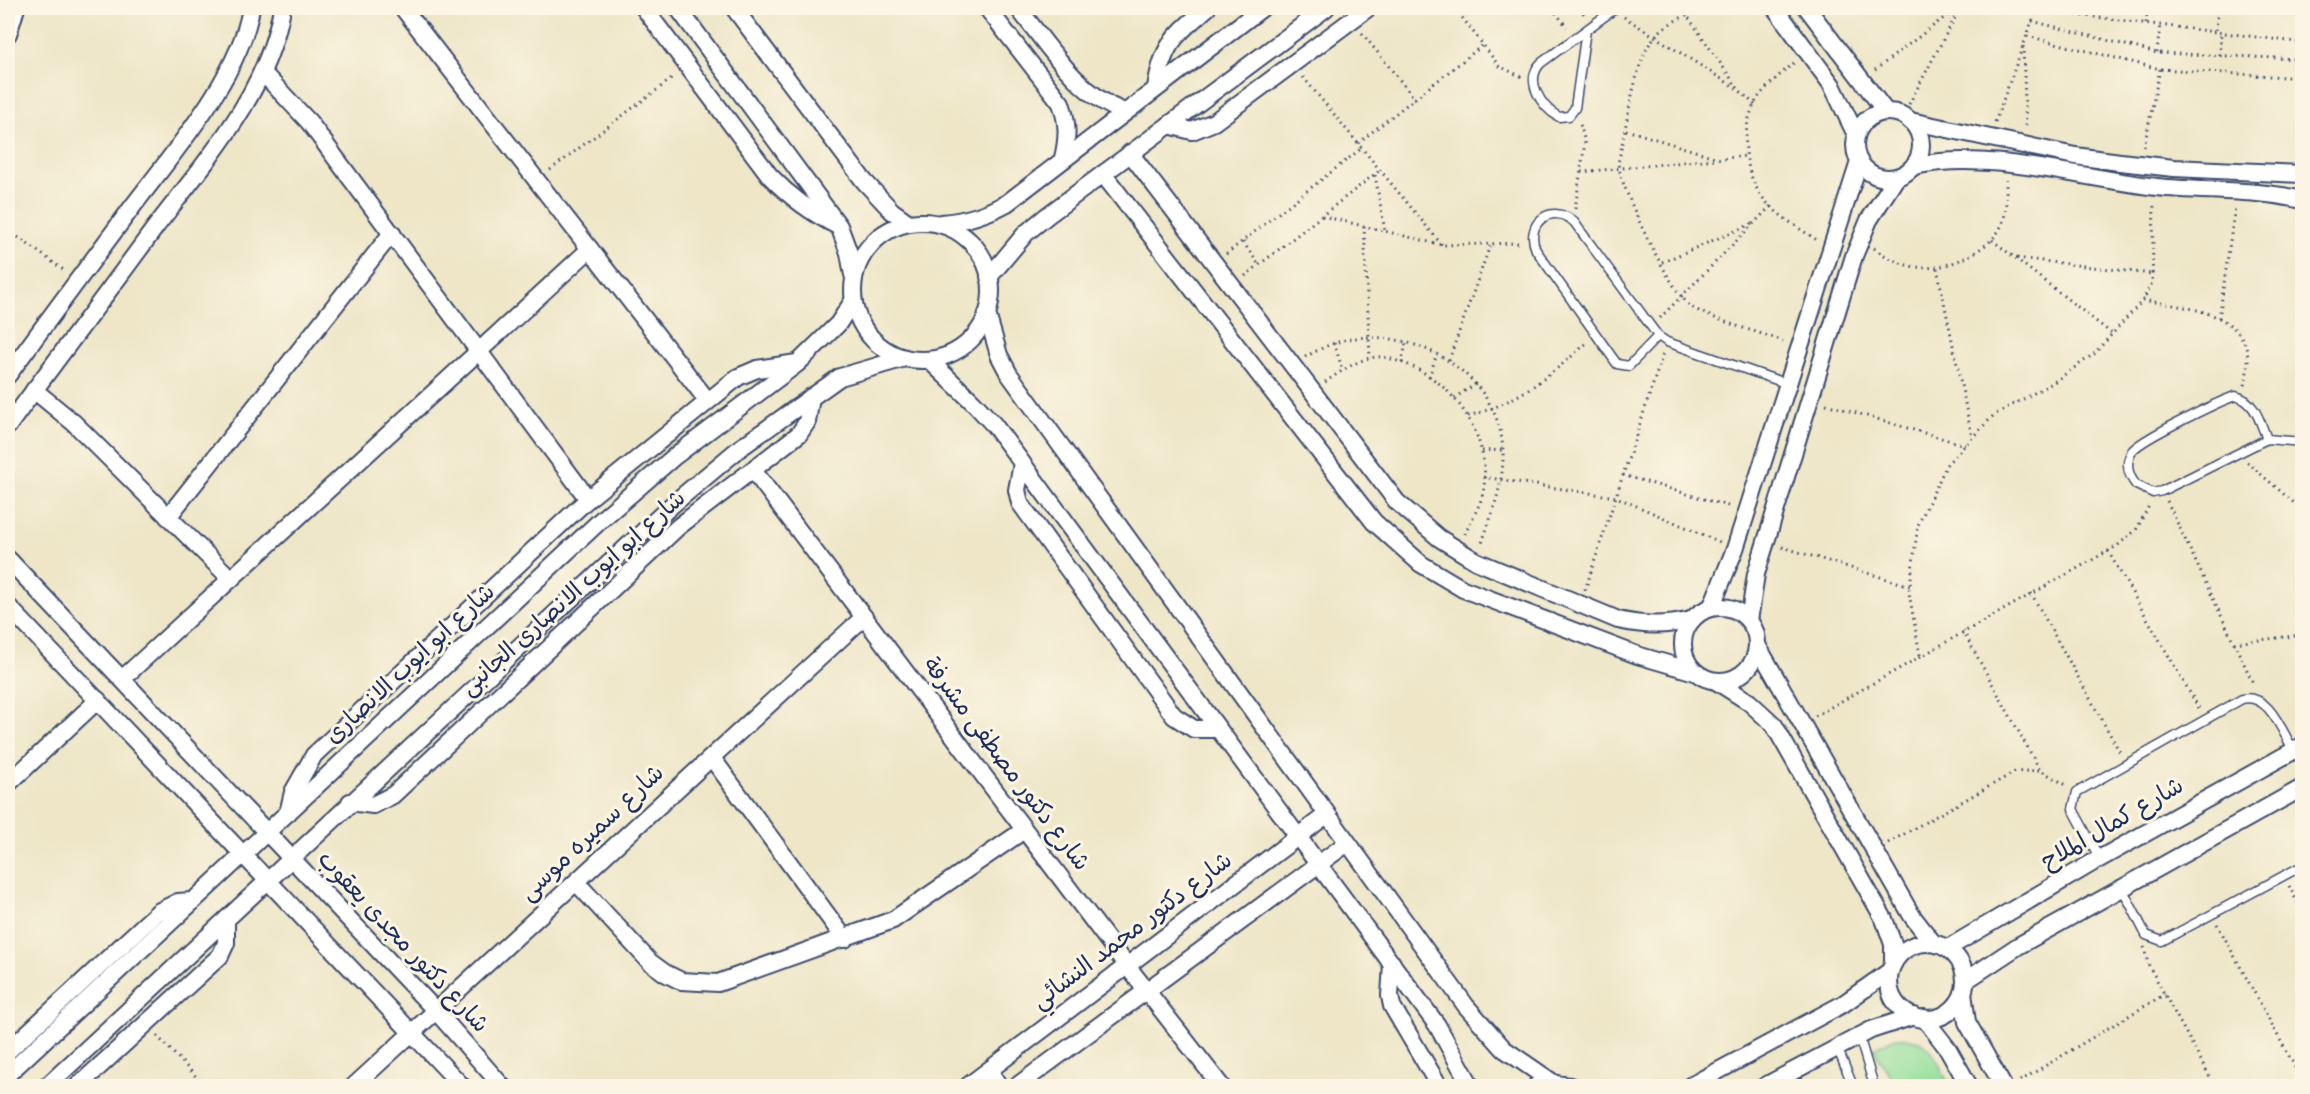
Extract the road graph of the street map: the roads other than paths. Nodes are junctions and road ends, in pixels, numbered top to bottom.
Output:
1 (251, 8) edge
2 (282, 8) edge
3 (403, 8) edge
4 (644, 8) edge
5 (678, 8) edge
6 (734, 8) edge
7 (987, 8) edge
8 (1018, 8) edge
9 (1207, 8) edge
10 (1263, 8) edge
11 (1326, 8) edge
12 (1368, 8) edge
13 (1615, 8) edge
14 (1775, 8) edge
15 (1808, 8) edge
16 (13, 12) edge
17 (1586, 30) junction
18 (8, 34) edge
19 (262, 73) junction
20 (1156, 88) junction
21 (1124, 112) junction
22 (1886, 112) junction
23 (1907, 118) junction
24 (1169, 125) junction
25 (1856, 135) junction
26 (1130, 153) junction
27 (1063, 158) junction
28 (1859, 162) junction
29 (1914, 166) junction
30 (1103, 174) junction
31 (2302, 174) edge
32 (1896, 178) junction
33 (2302, 200) edge
34 (909, 223) junction
35 (938, 224) junction
36 (839, 226) junction
37 (392, 233) junction
38 (590, 249) junction
39 (988, 277) junction
40 (854, 282) junction
41 (854, 301) junction
42 (987, 314) junction
43 (1658, 336) junction
44 (479, 351) junction
45 (905, 358) junction
46 (929, 360) junction
47 (798, 363) junction
48 (8, 375) edge
49 (1788, 384) junction
50 (34, 390) junction
51 (811, 397) junction
52 (706, 400) junction
53 (8, 426) edge
54 (2267, 439) junction
55 (2302, 442) edge
56 (1022, 464) junction
57 (753, 470) junction
58 (588, 499) junction
59 (168, 517) junction
60 (8, 559) edge
61 (231, 579) junction
62 (8, 606) edge
63 (1711, 608) junction
64 (864, 617) junction
65 (1692, 620) junction
66 (1749, 621) junction
67 (1757, 645) junction
68 (1695, 672) junction
69 (122, 679) junction
70 (1716, 681) junction
71 (98, 700) junction
72 (1218, 729) junction
73 (2298, 749) edge
74 (712, 758) junction
75 (8, 784) edge
76 (2302, 788) edge
77 (350, 802) junction
78 (288, 813) junction
79 (1325, 816) junction
80 (1024, 830) junction
81 (267, 832) junction
82 (1298, 836) junction
83 (1346, 844) junction
84 (244, 853) junction
85 (291, 858) junction
86 (2100, 859) junction
87 (1318, 863) junction
88 (2302, 866) edge
89 (268, 879) junction
90 (576, 882) junction
91 (2122, 888) junction
92 (192, 902) junction
93 (226, 920) junction
94 (845, 939) junction
95 (1941, 946) junction
96 (1392, 963) junction
97 (1128, 967) junction
98 (1892, 967) junction
99 (1964, 987) junction
100 (1147, 991) junction
101 (436, 1011) junction
102 (1919, 1017) junction
103 (413, 1032) junction
104 (1859, 1036) junction
105 (1837, 1047) junction
106 (8, 1051) edge
107 (990, 1072) junction
108 (8, 1074) edge
109 (1562, 1085) edge
110 (46, 1086) edge
111 (78, 1086) edge
112 (354, 1086) edge
113 (462, 1086) edge
114 (502, 1086) edge
115 (968, 1086) edge
116 (999, 1086) edge
117 (1017, 1086) edge
118 (1221, 1086) edge
119 (1439, 1086) edge
120 (1471, 1086) edge
121 (1536, 1086) edge
122 (1690, 1086) edge
123 (1765, 1086) edge
124 (1853, 1086) edge
125 (1874, 1086) edge
126 (1969, 1086) edge
127 (2003, 1086) edge

1 - 48 street
2 - 19 street
3 - 38 street
4 - 36 street
5 - 36 street
6 - 34 street
7 - 27 street
8 - 21 street
9 - 20 street
10 - 20 street
11 - 24 street
12 - 24 street
13 - 17 lane
14 - 25 street
15 - 22 street
16 - 18 street
17 - 17 lane
19 - 37 street
19 - 50 street
20 - 21 street
21 - 27 street
22 - 23 street
22 - 25 street
23 - 29 street
23 - 31 street
24 - 26 street
25 - 28 street
26 - 30 street
26 - 65 street
27 - 35 street
28 - 32 street
28 - 49 street
29 - 32 street
29 - 33 street
30 - 39 street
30 - 68 street
32 - 66 street
34 - 35 street
34 - 40 street
35 - 39 street
36 - 40 street
37 - 44 street
37 - 59 street
38 - 44 street
38 - 52 street
39 - 42 street
40 - 41 street
41 - 45 street
41 - 47 street, شارع ابو ايوب الانصارى
42 - 46 street
42 - 79 street
43 - 43 lane
43 - 49 lane
44 - 58 street
44 - 61 street
45 - 46 street
45 - 51 street
46 - 56 street
47 - 52 street
47 - 78 street, شارع ابو ايوب الانصارى
49 - 63 street
50 - 53 street
50 - 59 street
51 - 57 street, شارع ابو ايوب الانصارى الجانبى
51 - 77 street
52 - 58 street
54 - 54 lane
54 - 55 lane
56 - 72 street
56 - 72 street
57 - 64 street, شارع دكتور مصطفى مشرفة
57 - 77 street, شارع ابو ايوب الانصارى الجانبى
58 - 78 street
59 - 61 street
60 - 69 street, شارع دكتور مجدى يعقوب
61 - 69 street
62 - 71 street
63 - 65 street
63 - 66 street
64 - 74 street, شارع سميره موسى
64 - 80 street, شارع دكتور مصطفى مشرفة
65 - 68 street
66 - 67 street
67 - 70 street
67 - 95 street
68 - 70 street
69 - 81 street, شارع دكتور مجدى يعقوب
70 - 98 street
71 - 75 street
71 - 84 street
72 - 82 street
73 - 86 street, شارع كمال الملاح
73 - 86 lane
74 - 90 street, شارع سميره موسى
74 - 94 street
76 - 91 street
77 - 85 street
78 - 81 street, شارع ابو ايوب الانصارى
79 - 82 street, شارع دكتور محمد النشائي
79 - 83 street
80 - 94 street
80 - 97 street, شارع دكتور مصطفى مشرفة
81 - 84 street, شارع ابو ايوب الانصارى
81 - 85 street, شارع دكتور مجدى يعقوب
82 - 87 street
82 - 97 street, شارع دكتور محمد النشائي
83 - 87 street
83 - 109 street
84 - 89 street
84 - 92 street, شارع ابو ايوب الانصارى
85 - 89 street
85 - 101 street, شارع دكتور مجدى يعقوب
86 - 95 street, شارع كمال الملاح
87 - 96 street
87 - 100 street
88 - 91 lane
89 - 93 street
89 - 103 street
90 - 94 street
90 - 101 street, شارع سميره موسى
91 - 99 street
92 - 106 street
92 - 108 street, شارع ابو ايوب الانصارى
93 - 110 street
93 - 111 street
95 - 98 street
95 - 99 street
96 - 119 street
96 - 120 street
97 - 100 street, شارع دكتور مصطفى مشرفة
97 - 107 street, شارع دكتور محمد النشائي
98 - 102 street
98 - 122 street
99 - 102 street
99 - 127 street
100 - 117 street
100 - 118 street, شارع دكتور مصطفى مشرفة
101 - 103 street, شارع سميره موسى
101 - 114 street, شارع دكتور مجدى يعقوب
102 - 104 street
102 - 126 street
103 - 112 street, شارع سميره موسى
103 - 113 street
104 - 105 street
104 - 125 lane
105 - 123 street
105 - 124 lane
107 - 115 street, شارع دكتور محمد النشائي
107 - 116 street
109 - 121 street

